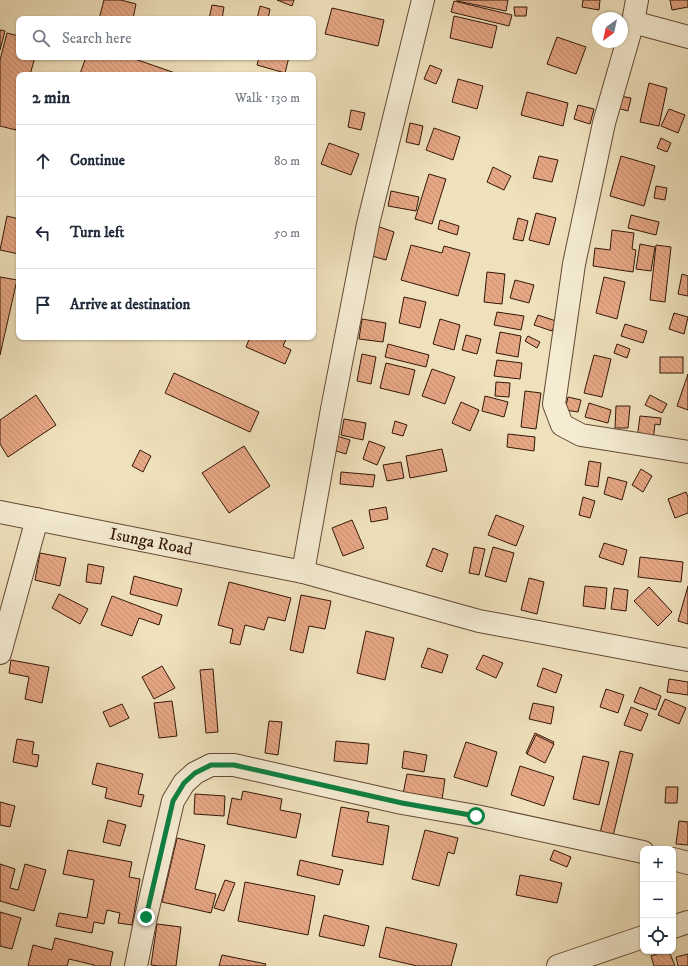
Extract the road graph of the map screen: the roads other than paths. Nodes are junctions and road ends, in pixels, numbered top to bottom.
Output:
1 (423, 0) edge
2 (637, 0) edge
3 (633, 22) junction
4 (688, 37) edge
5 (688, 452) edge
6 (0, 512) edge
7 (38, 519) junction
8 (303, 572) junction
9 (0, 653) edge
10 (688, 660) edge
11 (640, 851) edge
12 (676, 860) edge
13 (688, 863) edge
14 (688, 922) edge
15 (676, 926) edge
16 (640, 938) edge
17 (136, 966) edge
18 (558, 966) edge

1 - 8 street
2 - 3 street
3 - 4 street
3 - 5 street
6 - 7 street, Isunga Road
7 - 8 street, Isunga Road
7 - 9 street
8 - 10 street, Isunga Road
11 - 17 street
12 - 13 street
14 - 15 street
16 - 18 street

